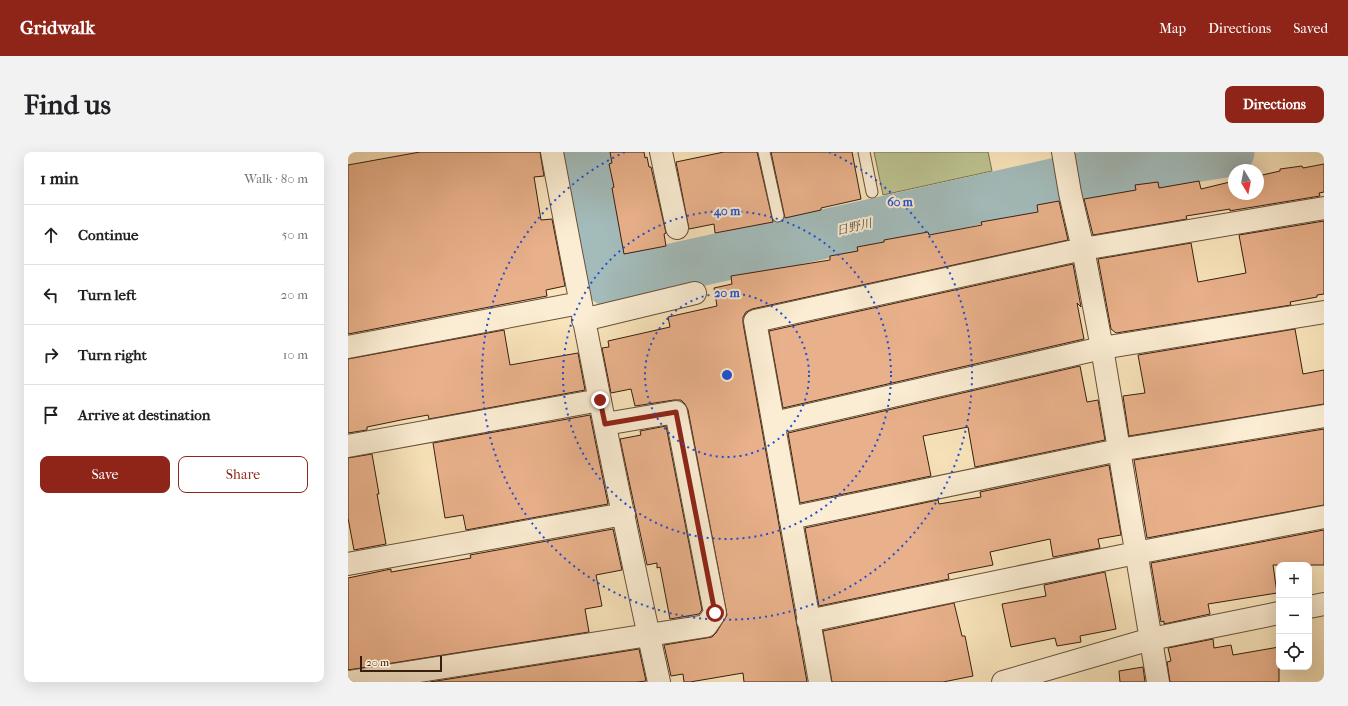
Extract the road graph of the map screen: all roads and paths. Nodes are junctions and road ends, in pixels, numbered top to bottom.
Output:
1 (552, 152) edge
2 (661, 152) edge
3 (764, 152) edge
4 (864, 152) edge
5 (1064, 157) edge
6 (872, 192) dead end
7 (1324, 208) edge
8 (778, 216) dead end
9 (677, 228) dead end
10 (1083, 249) junction
11 (695, 293) dead end
12 (582, 312) junction
13 (1324, 312) edge
14 (348, 347) edge
15 (1102, 348) junction
16 (600, 400) junction
17 (1324, 416) edge
18 (605, 424) junction
19 (774, 424) junction
20 (348, 446) edge
21 (1119, 450) junction
22 (624, 514) junction
23 (1324, 517) edge
24 (790, 518) junction
25 (1136, 553) junction
26 (348, 564) edge
27 (1324, 604) edge
28 (1312, 606) edge
29 (1276, 614) edge
30 (808, 621) junction
31 (649, 634) junction
32 (1151, 639) junction
33 (1045, 676) edge
34 (349, 682) edge
35 (659, 682) edge
36 (820, 682) edge
37 (1003, 682) edge
38 (1158, 682) edge

1 - 12 street
2 - 9 street
3 - 8 lane
4 - 6 lane
5 - 10 street
7 - 10 street
10 - 15 street
10 - 19 street
11 - 12 street
12 - 14 street
12 - 16 street
13 - 15 street
15 - 19 street
15 - 21 street
16 - 18 street
16 - 20 street
17 - 21 street
18 - 22 street
18 - 31 street
19 - 24 street
21 - 24 street
21 - 25 street
22 - 26 street
22 - 31 street
23 - 25 street
24 - 30 street
25 - 30 street
25 - 32 street
27 - 28 street
29 - 32 street
30 - 36 street
31 - 34 street
31 - 35 street
32 - 33 street
32 - 38 street
33 - 37 street

